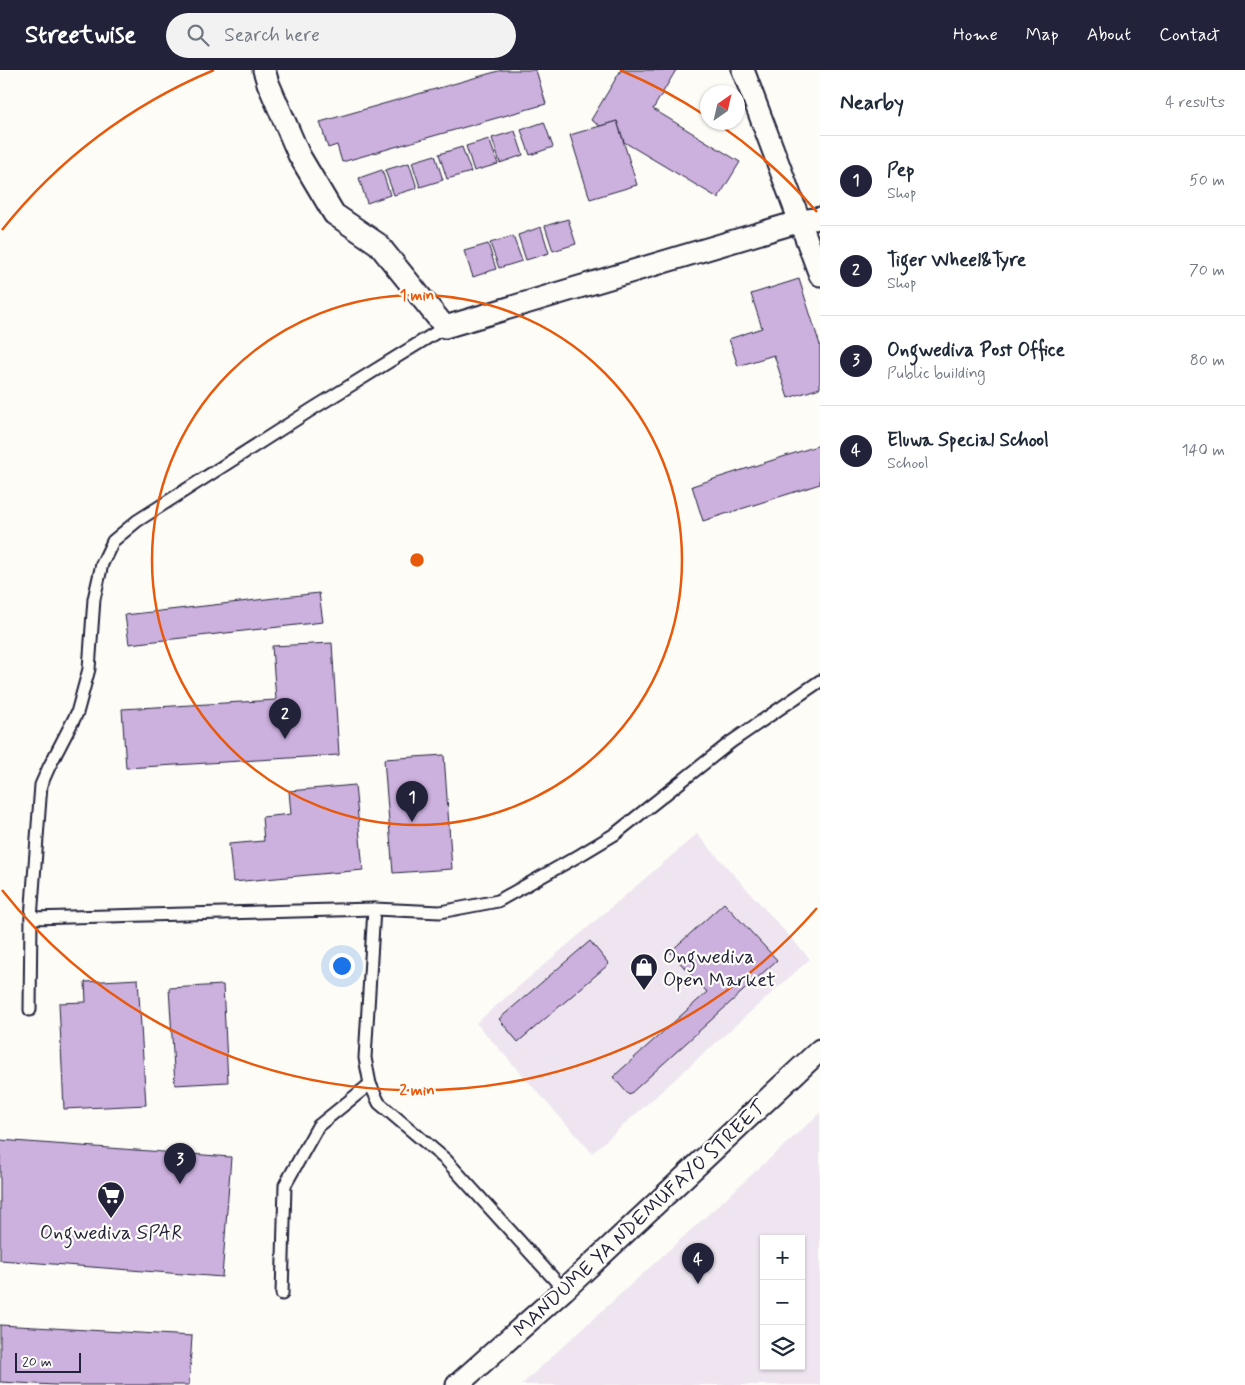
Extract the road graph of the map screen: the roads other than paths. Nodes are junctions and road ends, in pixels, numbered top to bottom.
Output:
1 (264, 70) edge
2 (743, 70) edge
3 (810, 220) edge
4 (820, 275) edge
5 (445, 327) junction
6 (820, 681) edge
7 (374, 909) junction
8 (31, 918) junction
9 (30, 1010) dead end
10 (820, 1050) edge
11 (370, 1084) junction
12 (564, 1290) junction
13 (282, 1294) dead end
14 (456, 1385) edge

1 - 5 street
2 - 3 street
3 - 4 street
3 - 5 street
5 - 8 lane
6 - 7 lane
7 - 8 lane
7 - 11 lane
8 - 9 lane
10 - 12 street, MANDUME YA NDEMUFAYO STREET
11 - 12 lane
11 - 13 lane
12 - 14 street, MANDUME YA NDEMUFAYO STREET

